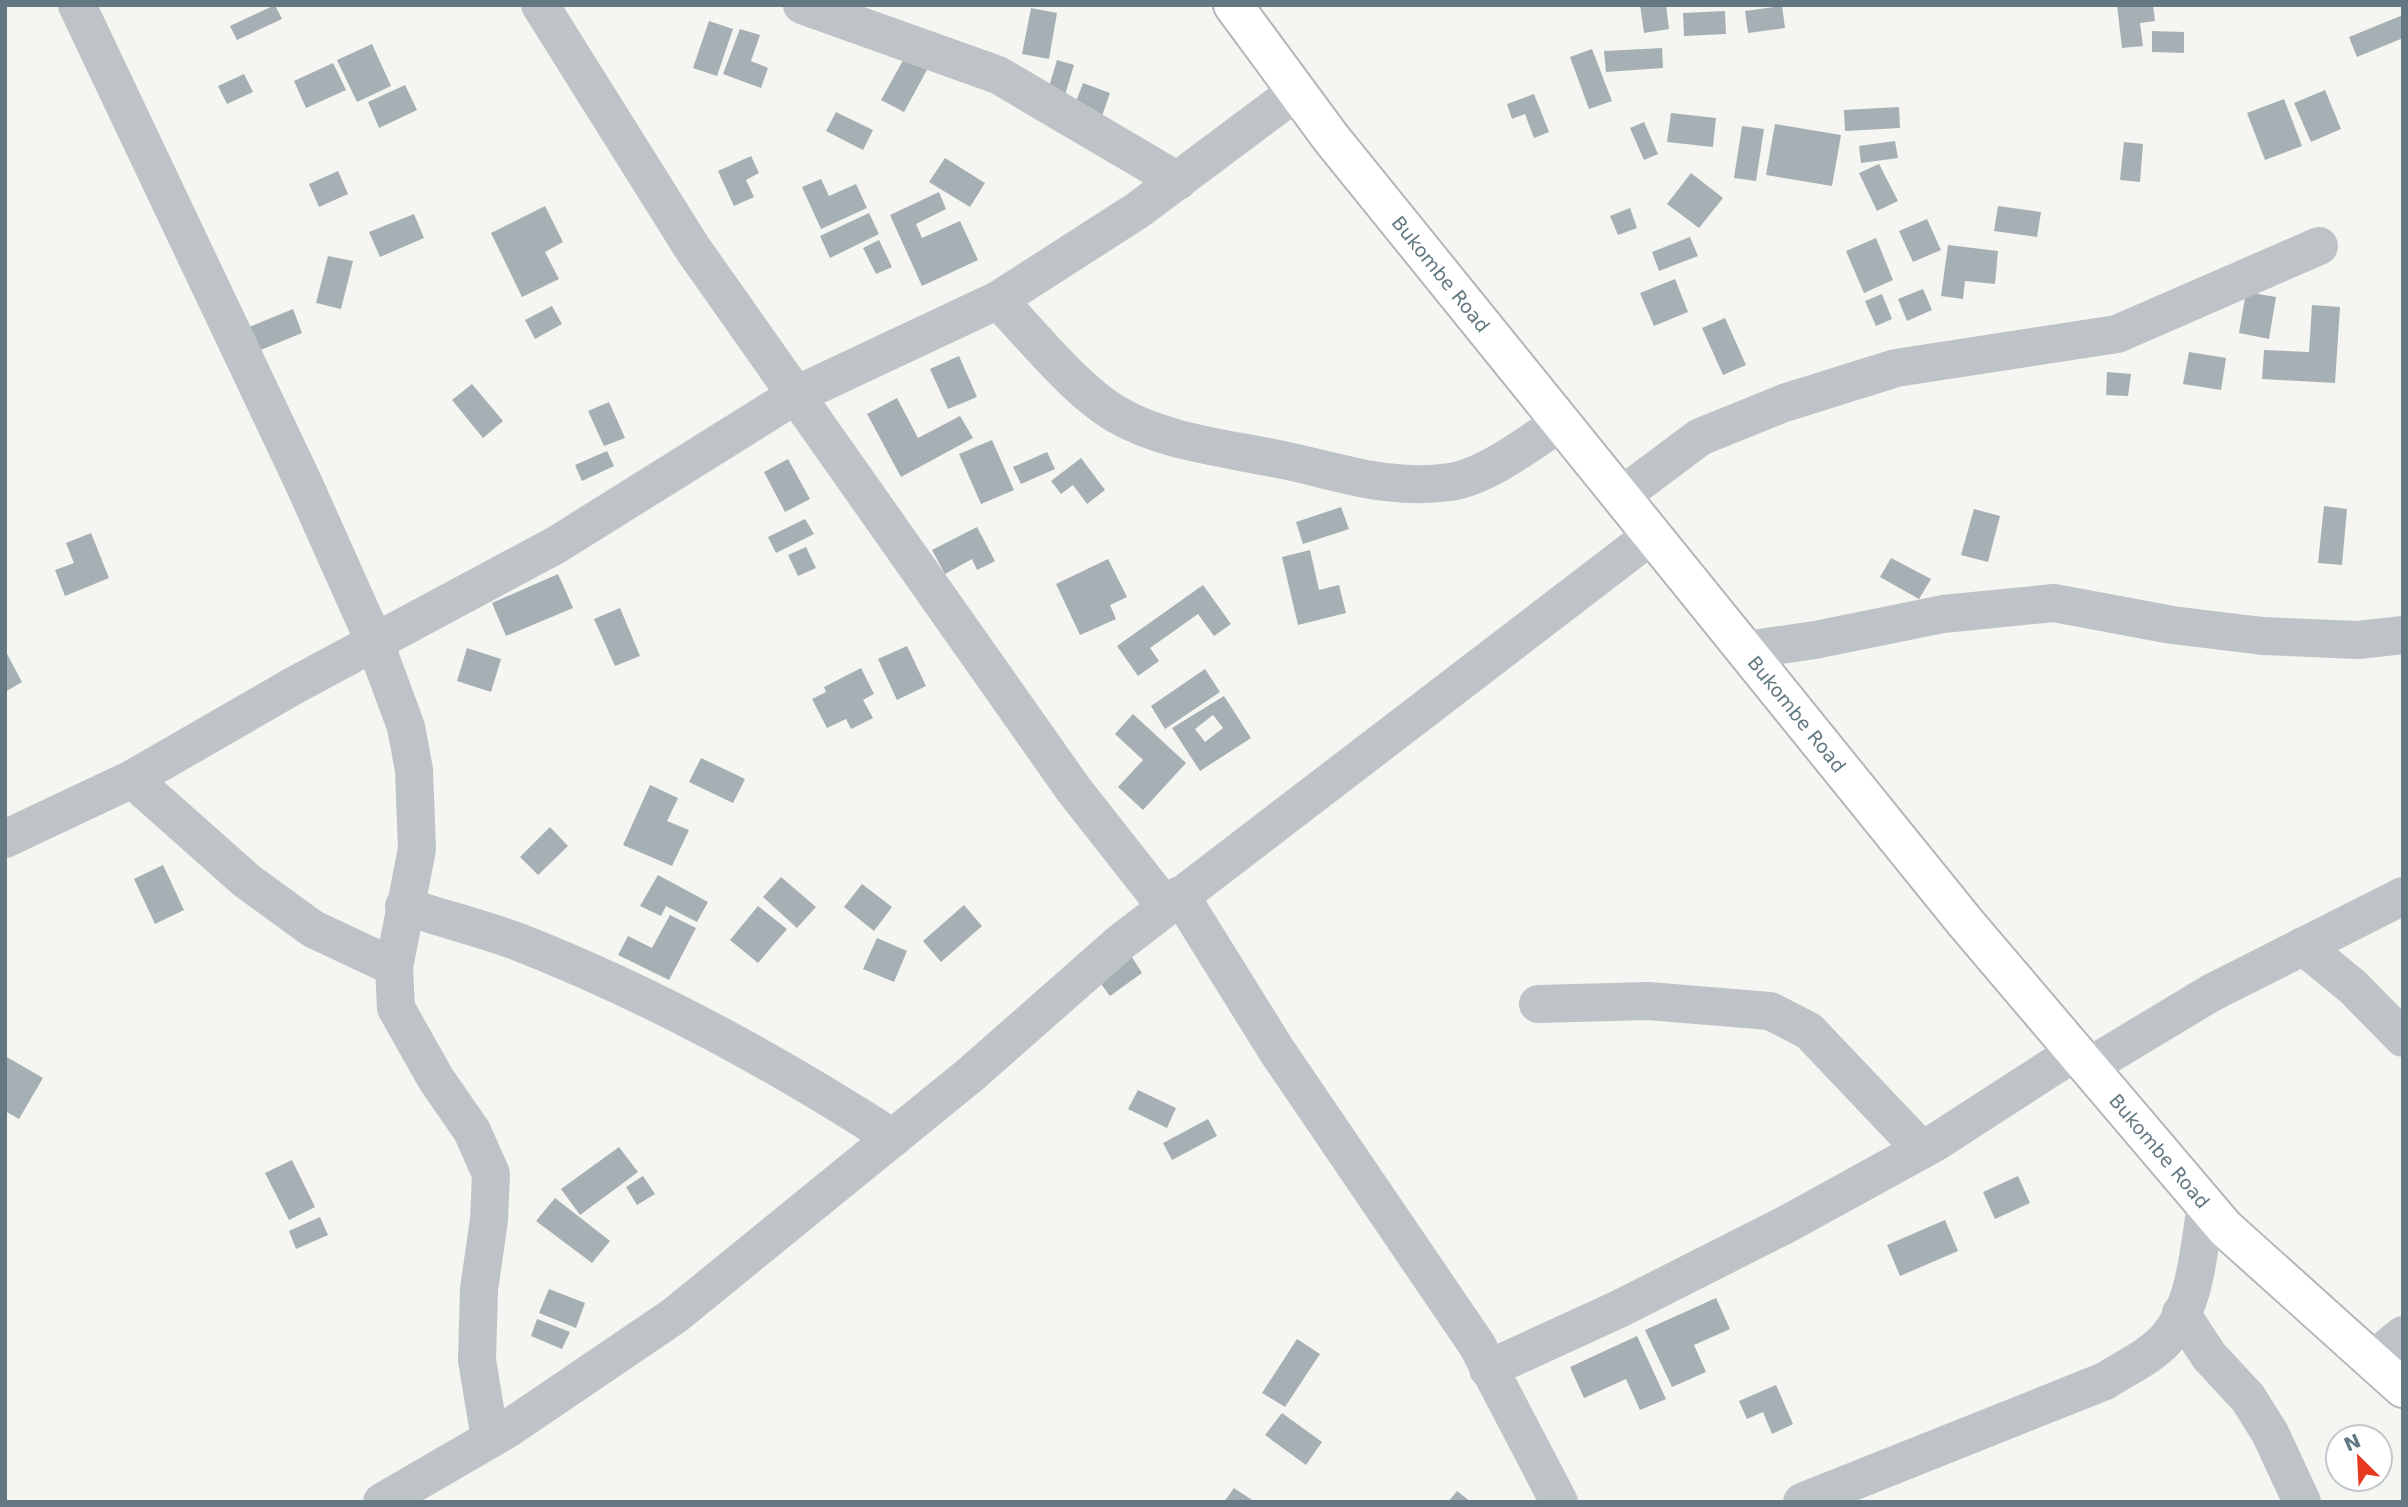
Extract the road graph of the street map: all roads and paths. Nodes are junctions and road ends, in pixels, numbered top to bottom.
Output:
1 (77, 5) edge
2 (540, 5) edge
3 (802, 5) edge
4 (1233, 5) edge
5 (1297, 91) junction
6 (1178, 181) junction
7 (2319, 246) dead end
8 (998, 300) junction
9 (796, 395) junction
10 (1560, 422) junction
11 (1621, 496) junction
12 (1652, 535) junction
13 (2403, 635) edge
14 (374, 643) junction
15 (1745, 650) junction
16 (132, 779) junction
17 (9, 828) edge
18 (2403, 896) edge
19 (1173, 901) junction
20 (404, 906) junction
21 (2303, 946) junction
22 (394, 967) junction
23 (1538, 1004) dead end
24 (2403, 1038) edge
25 (2081, 1059) junction
26 (893, 1138) junction
27 (1922, 1150) junction
28 (2207, 1207) junction
29 (2181, 1314) junction
30 (2403, 1335) edge
31 (2372, 1360) junction
32 (1488, 1369) junction
33 (2403, 1388) edge
34 (490, 1439) junction
35 (382, 1502) edge
36 (1559, 1502) edge
37 (1802, 1502) edge
38 (2302, 1502) edge

1 - 14 street
2 - 9 street
3 - 6 street
4 - 5 main road, Bukombe Road
5 - 6 street
5 - 10 main road, Bukombe Road
6 - 8 street
7 - 11 street
8 - 9 street
8 - 10 street
9 - 14 street
9 - 19 street
10 - 11 main road, Bukombe Road
11 - 12 main road, Bukombe Road
12 - 15 main road, Bukombe Road
12 - 19 street
13 - 15 street
14 - 16 street
14 - 20 street
15 - 25 main road, Bukombe Road
16 - 17 street
16 - 22 street
18 - 21 street
19 - 26 street
19 - 32 street
20 - 22 street
20 - 26 street
21 - 24 street
21 - 25 street
22 - 34 street
23 - 27 street
25 - 27 street
25 - 28 main road, Bukombe Road
26 - 34 street
27 - 32 street
28 - 29 street
28 - 31 main road, Bukombe Road
29 - 37 street
29 - 38 street
30 - 31 street
31 - 33 main road, Bukombe Road
32 - 36 street
34 - 35 street

